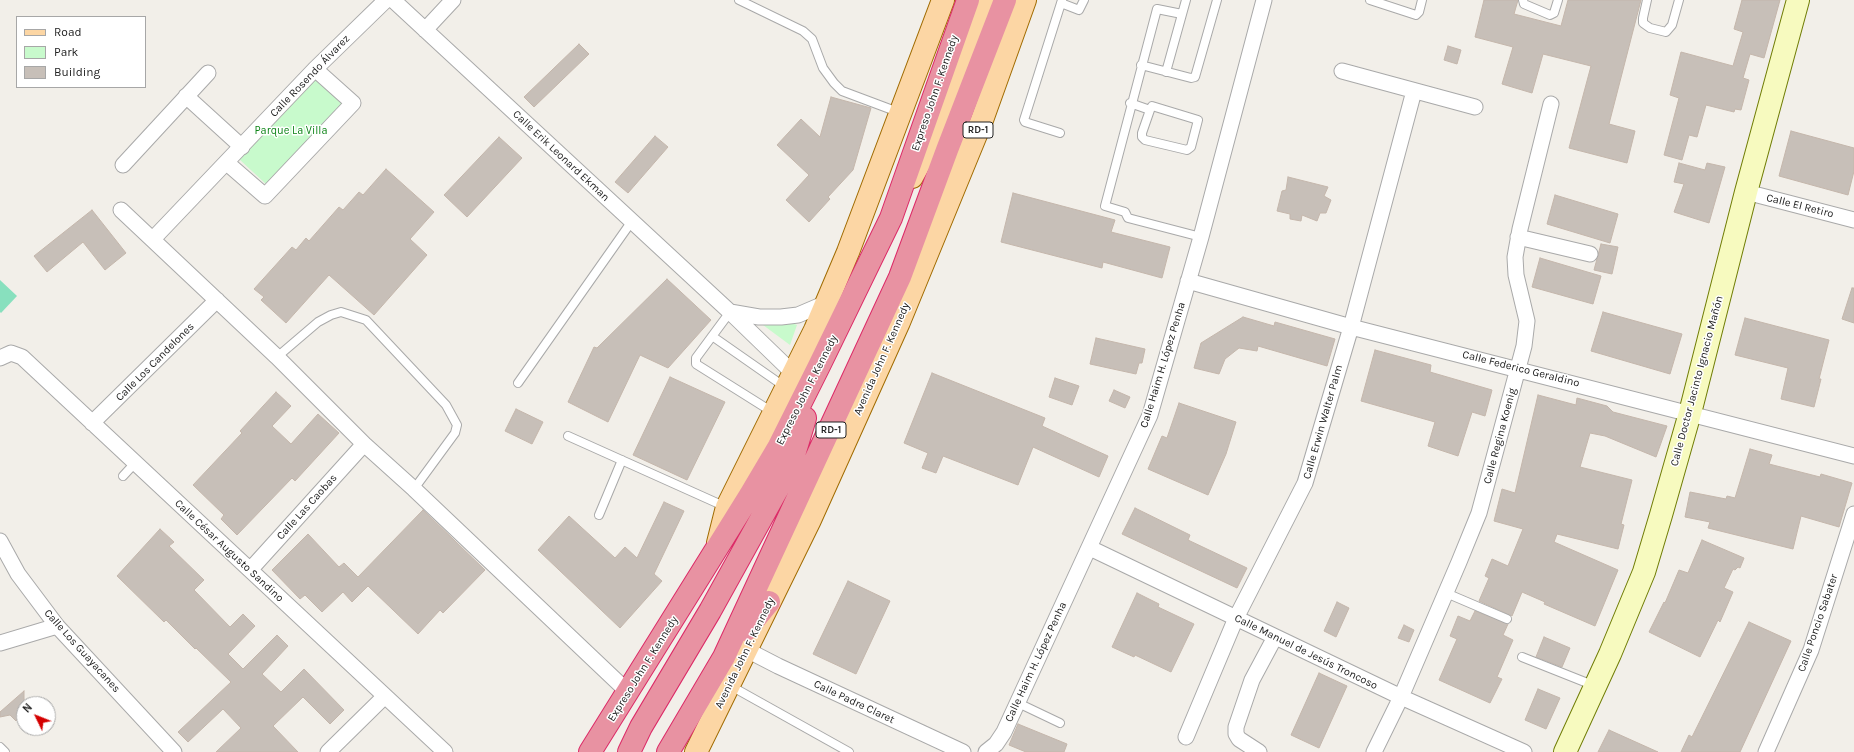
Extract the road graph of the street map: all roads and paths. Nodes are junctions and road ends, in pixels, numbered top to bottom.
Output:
1 (386, 0) edge
2 (393, 0) edge
3 (453, 0) edge
4 (739, 0) edge
5 (935, 0) edge
6 (943, 0) edge
7 (968, 0) edge
8 (987, 0) edge
9 (1006, 0) edge
10 (1025, 0) edge
11 (1084, 0) edge
12 (1186, 0) edge
13 (1218, 0) edge
14 (1264, 0) edge
15 (1370, 0) edge
16 (1422, 0) edge
17 (1523, 0) edge
18 (1558, 0) edge
19 (1647, 0) edge
20 (1678, 0) edge
21 (1798, 0) edge
22 (1062, 2) edge
23 (1182, 14) junction
24 (425, 30) junction
25 (1141, 65) junction
26 (315, 69) junction
27 (1342, 71) dead end
28 (1166, 72) junction
29 (208, 73) dead end
30 (1414, 91) junction
31 (186, 96) junction
32 (1130, 103) junction
33 (1551, 104) dead end
34 (1475, 107) dead end
35 (1150, 110) junction
36 (898, 112) junction
37 (892, 132) junction
38 (1060, 133) dead end
39 (242, 147) junction
40 (227, 163) junction
41 (123, 165) dead end
42 (1746, 192) junction
43 (122, 210) dead end
44 (891, 218) junction
45 (1854, 220) edge
46 (632, 221) junction
47 (1201, 236) junction
48 (1518, 237) junction
49 (153, 239) junction
50 (1590, 254) dead end
51 (1188, 281) junction
52 (218, 300) junction
53 (826, 303) junction
54 (730, 312) junction
55 (1351, 327) junction
56 (712, 336) junction
57 (6, 356) edge
58 (277, 357) junction
59 (820, 366) junction
60 (1518, 368) junction
61 (790, 380) junction
62 (518, 383) dead end
63 (774, 413) junction
64 (1690, 413) junction
65 (92, 423) junction
66 (568, 436) dead end
67 (364, 444) junction
68 (1854, 456) edge
69 (622, 460) junction
70 (135, 463) junction
71 (123, 476) dead end
72 (414, 489) junction
73 (727, 507) junction
74 (598, 514) dead end
75 (1854, 514) edge
76 (0, 542) edge
77 (1090, 548) junction
78 (715, 553) junction
79 (250, 570) junction
80 (1446, 593) junction
81 (769, 602) junction
82 (1236, 618) junction
83 (1507, 619) dead end
84 (57, 626) junction
85 (1275, 637) junction
86 (0, 643) edge
87 (747, 650) junction
88 (724, 657) junction
89 (1522, 657) dead end
90 (729, 685) junction
91 (1596, 686) junction
92 (628, 692) junction
93 (385, 696) junction
94 (1401, 697) junction
95 (1018, 703) junction
96 (1060, 723) dead end
97 (1186, 737) dead end
98 (0, 747) edge
99 (5, 752) edge
100 (174, 752) edge
101 (328, 752) edge
102 (445, 752) edge
103 (590, 752) edge
104 (629, 752) edge
105 (668, 752) edge
106 (696, 752) edge
107 (849, 752) edge
108 (963, 752) edge
109 (987, 752) edge
110 (1259, 752) edge
111 (1374, 752) edge
112 (1524, 752) edge
113 (1566, 752) edge
114 (1766, 752) edge

1 - 26 street, Calle Rosendo Álvarez
2 - 24 street, Calle Erik Leonard Ekman
3 - 24 street
4 - 36 lane
5 - 36 main road
6 - 37 main road
7 - 44 highway, Expreso John F. Kennedy
8 - 44 main road
9 - 88 highway, RD-1
10 - 81 main road, Avenida John F. Kennedy / RD-1
11 - 22 lane
12 - 23 lane
13 - 28 lane
14 - 47 street, Calle Haim H. López Penha
15 - 16 lane
17 - 18 lane
19 - 20 lane
21 - 42 street, Calle Doctor Jacinto Ignacio Mañón
22 - 38 lane
23 - 25 lane
23 - 28 lane
24 - 46 street, Calle Erik Leonard Ekman
25 - 28 lane
25 - 32 lane
26 - 39 street, Calle Rosendo Álvarez
26 - 40 street
27 - 30 street
29 - 31 street
30 - 34 street
30 - 55 street, Calle Erwin Walter Palm
31 - 39 street
31 - 41 street
32 - 35 lane
32 - 47 lane
33 - 48 street, Calle Regina Koenig
35 - 35 lane
36 - 37 main road
37 - 53 main road
39 - 40 street, Calle Rosendo Álvarez
40 - 49 street, Calle Rosendo Álvarez
42 - 45 street, Calle El Retiro
42 - 64 street, Calle Doctor Jacinto Ignacio Mañón
43 - 49 street
44 - 59 highway, Expreso John F. Kennedy
46 - 54 street, Calle Erik Leonard Ekman
46 - 62 lane
47 - 51 street, Calle Haim H. López Penha
48 - 50 street
48 - 60 street, Calle Regina Koenig
49 - 52 street
51 - 55 street, Calle Federico Geraldino
51 - 77 street, Calle Haim H. López Penha
52 - 58 street
52 - 65 street, Calle Los Candelones
53 - 54 street
53 - 61 main road
54 - 56 lane
54 - 61 street, Calle Erik Leonard Ekman
55 - 60 street, Calle Federico Geraldino
55 - 82 street, Calle Erwin Walter Palm
56 - 61 lane
56 - 63 lane
57 - 65 street, Calle César Augusto Sandino
58 - 67 street
58 - 72 lane
59 - 78 highway, Expreso John F. Kennedy
59 - 104 highway
60 - 64 street, Calle Federico Geraldino
60 - 80 street, Calle Regina Koenig
61 - 63 main road
63 - 73 main road
64 - 68 street, Calle Federico Geraldino
64 - 91 street, Calle Doctor Jacinto Ignacio Mañón
65 - 70 street, Calle César Augusto Sandino
66 - 69 lane
67 - 72 street
67 - 79 street, Calle Las Caobas
69 - 73 lane
69 - 74 lane
70 - 71 lane
70 - 79 street, Calle César Augusto Sandino
72 - 92 street
73 - 78 main road
75 - 114 street, Calle Poncio Sabater
76 - 84 street, Calle Los Guayacanes
77 - 82 street, Calle Manuel de Jesús Troncoso
77 - 95 street, Calle Haim H. López Penha
78 - 92 highway, Expreso John F. Kennedy
79 - 93 street, Calle César Augusto Sandino
80 - 83 lane
80 - 94 street, Calle Regina Koenig
81 - 87 main road, Avenida John F. Kennedy / RD-1
81 - 88 highway
82 - 85 street, Calle Manuel de Jesús Troncoso
82 - 97 street, Calle Erwin Walter Palm
84 - 86 street
84 - 100 street, Calle Los Guayacanes
85 - 94 street, Calle Manuel de Jesús Troncoso
85 - 110 street
87 - 90 main road, Avenida John F. Kennedy / RD-1
87 - 108 street, Calle Padre Claret
88 - 105 highway, RD-1
89 - 91 lane
90 - 106 main road, Avenida John F. Kennedy / RD-1
90 - 107 lane
91 - 113 street, Calle Doctor Jacinto Ignacio Mañón
92 - 103 highway, Expreso John F. Kennedy
93 - 101 street
93 - 102 street, Calle César Augusto Sandino
94 - 111 street, Calle Regina Koenig
94 - 112 street, Calle Manuel de Jesús Troncoso
95 - 96 lane
95 - 109 street, Calle Haim H. López Penha
98 - 99 lane

